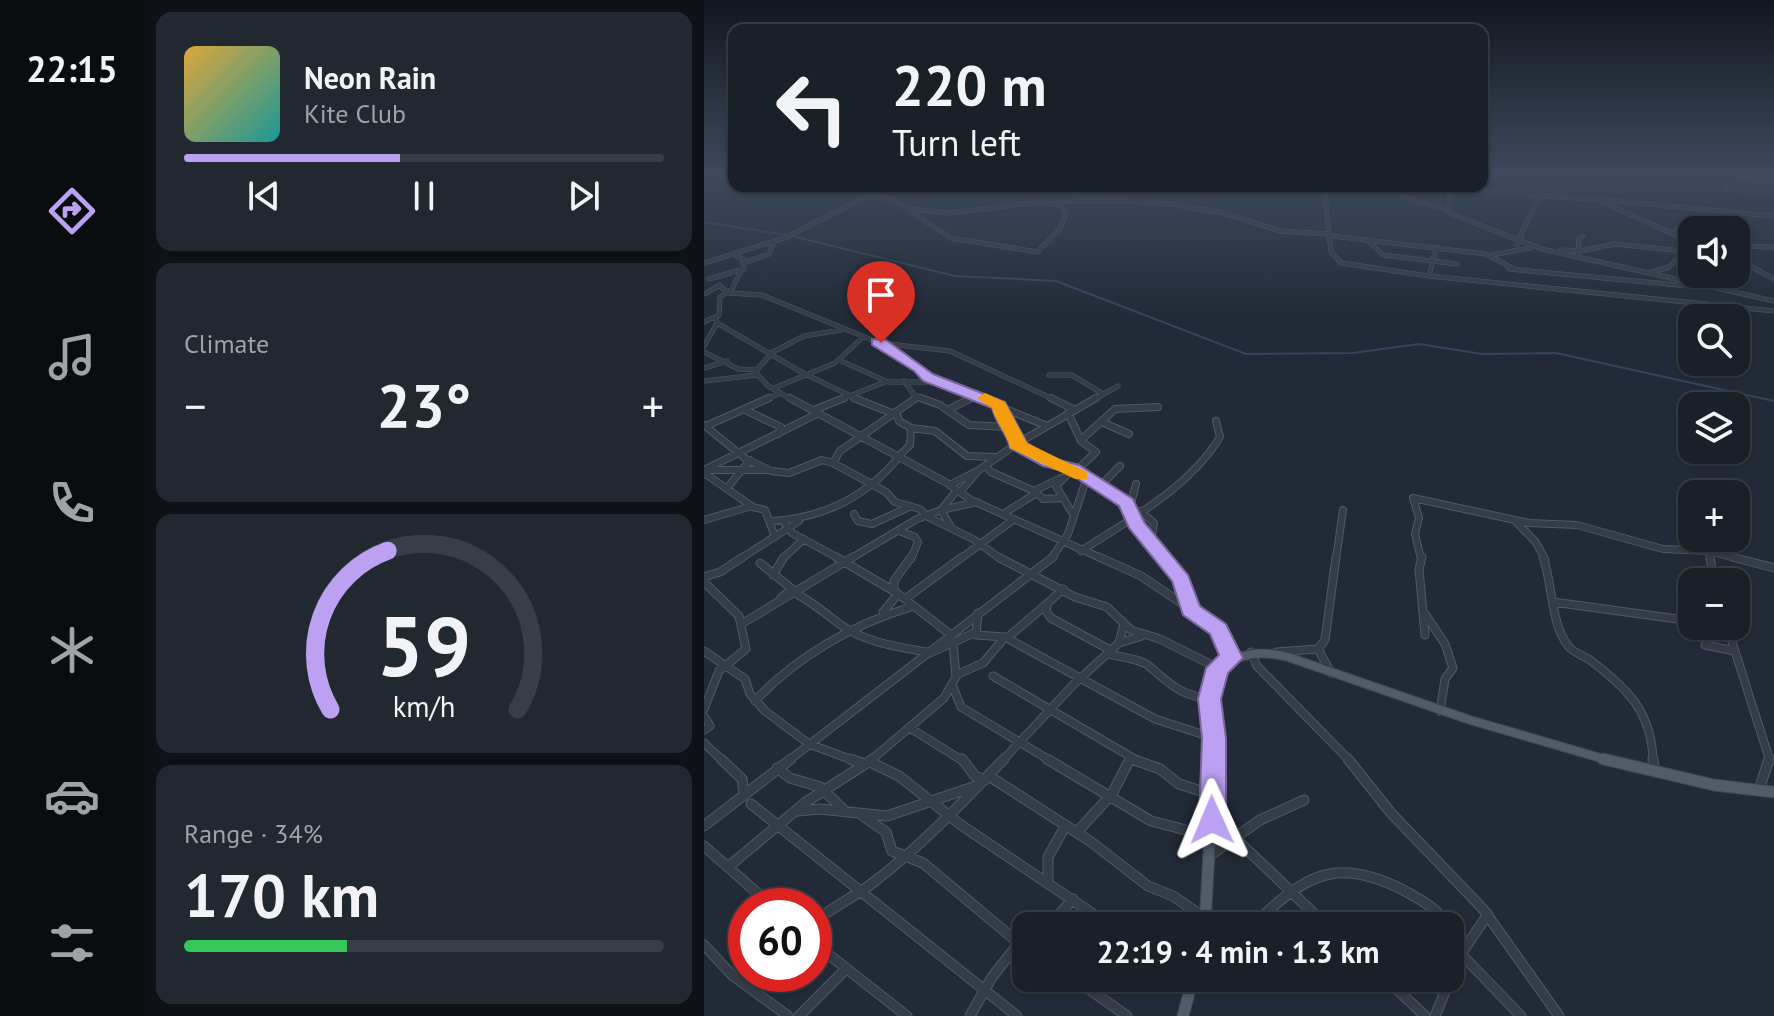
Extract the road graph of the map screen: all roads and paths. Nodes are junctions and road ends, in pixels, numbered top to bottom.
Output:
1 (811, 223) edge
2 (922, 223) edge
3 (1064, 223) edge
4 (1261, 223) edge
5 (1329, 223) edge
6 (1474, 223) edge
7 (1526, 223) edge
8 (1652, 223) edge
9 (1330, 235) junction
10 (1678, 235) edge
11 (1583, 236) dead end
12 (774, 241) junction
13 (1518, 241) junction
14 (1370, 243) junction
15 (1750, 246) edge
16 (1774, 247) edge
17 (1436, 248) junction
18 (1542, 249) junction
19 (1514, 251) junction
20 (1581, 251) junction
21 (1678, 251) edge
22 (733, 254) junction
23 (1491, 255) junction
24 (1678, 256) edge
25 (1576, 257) junction
26 (743, 261) junction
27 (1432, 261) junction
28 (704, 263) edge
29 (1457, 264) dead end
30 (1750, 266) edge
31 (1509, 269) dead end
32 (741, 271) junction
33 (1522, 271) junction
34 (1648, 273) junction
35 (1429, 276) junction
36 (707, 277) edge
37 (1583, 279) junction
38 (1774, 279) edge
39 (1678, 280) edge
40 (1678, 285) edge
41 (1712, 288) edge
42 (1720, 288) edge
43 (1574, 289) junction
44 (720, 290) junction
45 (1731, 290) junction
46 (728, 293) junction
47 (704, 294) edge
48 (1774, 301) edge
49 (1774, 311) edge
50 (716, 320) junction
51 (705, 321) edge
52 (841, 330) junction
53 (863, 337) junction
54 (877, 342) junction
55 (704, 346) edge
56 (704, 352) edge
57 (771, 354) junction
58 (839, 360) junction
59 (727, 361) junction
60 (704, 368) edge
61 (743, 370) junction
62 (756, 373) junction
63 (810, 375) junction
64 (1049, 375) dead end
65 (728, 376) junction
66 (704, 381) edge
67 (904, 381) junction
68 (887, 382) junction
69 (941, 382) junction
70 (1118, 386) dead end
71 (772, 388) junction
72 (781, 393) junction
73 (849, 394) junction
74 (1104, 394) junction
75 (978, 395) junction
76 (918, 397) junction
77 (927, 400) junction
78 (913, 404) junction
79 (999, 406) junction
80 (1158, 407) dead end
81 (752, 409) junction
82 (948, 410) junction
83 (1072, 411) junction
84 (817, 412) junction
85 (894, 414) junction
86 (1216, 421) dead end
87 (1104, 423) junction
88 (705, 425) edge
89 (1045, 425) junction
90 (1008, 427) junction
91 (911, 428) junction
92 (1129, 434) dead end
93 (775, 436) junction
94 (859, 437) junction
95 (1081, 440) junction
96 (1018, 443) junction
97 (735, 447) junction
98 (742, 452) junction
99 (998, 456) junction
100 (897, 458) junction
101 (726, 459) junction
102 (750, 460) junction
103 (833, 463) junction
104 (986, 466) junction
105 (1120, 466) dead end
106 (740, 470) junction
107 (770, 470) junction
108 (979, 470) junction
109 (1074, 470) junction
110 (704, 471) edge
111 (1061, 478) junction
112 (1086, 480) junction
113 (1136, 484) dead end
114 (872, 485) junction
115 (950, 485) junction
116 (727, 488) junction
117 (1098, 488) junction
118 (959, 491) junction
119 (1035, 493) junction
120 (1062, 498) junction
121 (977, 502) junction
122 (752, 506) junction
123 (911, 506) junction
124 (1130, 508) junction
125 (941, 510) junction
126 (1343, 510) dead end
127 (1140, 511) junction
128 (854, 514) dead end
129 (1003, 514) junction
130 (926, 515) junction
131 (1074, 516) junction
132 (1132, 516) junction
133 (704, 520) edge
134 (1013, 520) junction
135 (1514, 520) junction
136 (772, 521) junction
137 (784, 524) junction
138 (953, 530) junction
139 (899, 531) junction
140 (775, 537) junction
141 (804, 539) junction
142 (1151, 541) junction
143 (1063, 544) junction
144 (981, 546) junction
145 (1678, 550) edge
146 (1081, 551) junction
147 (1713, 552) edge
148 (844, 562) junction
149 (760, 563) dead end
150 (1774, 568) edge
151 (773, 575) junction
152 (1033, 577) junction
153 (704, 580) edge
154 (1063, 589) junction
155 (797, 594) junction
156 (899, 594) junction
157 (1553, 602) junction
158 (1048, 603) junction
159 (775, 606) junction
160 (911, 607) junction
161 (1422, 608) junction
162 (1191, 610) junction
163 (883, 613) junction
164 (978, 613) junction
165 (1678, 619) edge
166 (1121, 621) junction
167 (743, 623) junction
168 (856, 630) junction
169 (974, 633) junction
170 (1425, 635) dead end
171 (1149, 636) junction
172 (1006, 637) junction
173 (952, 639) junction
174 (1732, 640) edge
175 (1705, 645) dead end
176 (1113, 649) junction
177 (1318, 649) junction
178 (704, 651) edge
179 (1735, 651) junction
180 (1251, 652) junction
181 (1272, 652) junction
182 (924, 655) junction
183 (1232, 658) junction
184 (724, 665) junction
185 (1218, 668) junction
186 (1327, 672) junction
187 (956, 675) junction
188 (993, 676) dead end
189 (1079, 679) junction
190 (953, 686) junction
191 (1210, 699) junction
192 (755, 701) junction
193 (704, 709) edge
194 (1053, 710) junction
195 (1440, 711) junction
196 (704, 716) edge
197 (910, 728) junction
198 (704, 730) edge
199 (1214, 738) junction
200 (1021, 742) junction
201 (704, 743) edge
202 (809, 744) junction
203 (1130, 758) junction
204 (868, 763) junction
205 (777, 768) junction
206 (1654, 772) junction
207 (984, 780) junction
208 (823, 789) junction
209 (1759, 790) junction
210 (1774, 792) edge
211 (744, 794) junction
212 (1211, 794) junction
213 (1110, 797) junction
214 (930, 799) junction
215 (1304, 800) dead end
216 (751, 804) dead end
217 (794, 812) junction
218 (848, 814) junction
219 (863, 816) junction
220 (949, 816) junction
221 (1066, 825) junction
222 (704, 826) edge
223 (777, 826) junction
224 (1077, 832) junction
225 (1213, 836) junction
226 (1235, 838) junction
227 (704, 846) edge
228 (903, 854) junction
229 (1212, 854) junction
230 (728, 867) junction
231 (1048, 882) junction
232 (752, 888) edge
233 (1290, 889) junction
234 (859, 893) junction
235 (1073, 899) junction
236 (832, 906) edge
237 (1061, 912) edge
238 (1091, 912) edge
239 (1193, 912) edge
240 (1206, 912) edge
241 (1267, 912) edge
242 (1311, 912) edge
243 (1437, 912) edge
244 (1488, 914) junction
245 (1012, 935) edge
246 (704, 945) edge
247 (1464, 950) edge
248 (1464, 957) edge
249 (1012, 958) edge
250 (832, 959) edge
251 (845, 970) junction
252 (983, 991) junction
253 (1093, 992) edge
254 (1186, 992) edge
255 (1400, 992) edge
256 (1445, 992) edge
257 (788, 1016) edge
258 (799, 1016) edge
259 (907, 1016) edge
260 (970, 1016) edge
261 (1017, 1016) edge
262 (1127, 1016) edge
263 (1183, 1016) edge
264 (1425, 1016) edge
265 (1435, 1016) edge
266 (1521, 1016) edge
267 (1559, 1016) edge

1 - 12 street
2 - 3 street
4 - 9 street
5 - 9 street
6 - 13 street
7 - 13 street
8 - 10 street
9 - 14 street
9 - 35 street
11 - 20 street
12 - 22 street
12 - 26 street
13 - 18 street
13 - 19 street
14 - 17 street
14 - 27 street
15 - 16 street
17 - 23 street
17 - 27 street
18 - 19 street
18 - 20 street
18 - 25 street
19 - 23 street
20 - 21 street
20 - 25 street
22 - 26 street
22 - 28 street
23 - 33 street
24 - 34 street
25 - 34 street
26 - 32 street
27 - 29 street
27 - 35 street
30 - 38 street
31 - 33 street
32 - 36 street
32 - 46 street
33 - 37 street
34 - 39 street
35 - 43 street
36 - 44 street
37 - 40 street
37 - 43 street
41 - 45 street
42 - 45 street
43 - 49 street
44 - 46 street
44 - 47 street
44 - 50 street
45 - 48 street
46 - 52 street
50 - 51 street
50 - 55 street
50 - 57 street
52 - 53 street
52 - 57 street
53 - 54 street
53 - 58 street
54 - 69 street
54 - 83 street
56 - 59 street
57 - 62 street
57 - 63 street
58 - 63 street
58 - 68 street
59 - 60 street
59 - 61 street
61 - 62 street
61 - 65 street
62 - 65 street
62 - 71 street
63 - 71 street
63 - 73 street
64 - 74 street
65 - 66 street
67 - 68 street
67 - 69 street
67 - 76 street
68 - 73 street
69 - 75 street
70 - 74 street
71 - 72 street
72 - 81 street
72 - 84 street
73 - 84 street
73 - 85 street
74 - 83 street
75 - 79 street
75 - 82 street
76 - 77 street
76 - 78 street
77 - 78 street
77 - 82 street
78 - 85 street
79 - 89 street
79 - 90 street
80 - 87 street
81 - 88 street
81 - 93 street
82 - 90 street
83 - 89 street
83 - 95 street
84 - 93 street
84 - 94 street
85 - 91 street
85 - 94 street
86 - 127 street
87 - 92 street
87 - 95 street
88 - 97 street
89 - 96 street
90 - 96 street
91 - 99 street
91 - 100 street
93 - 98 street
94 - 100 street
94 - 103 street
95 - 109 street
96 - 99 street
96 - 109 street
97 - 98 street
97 - 101 street
98 - 101 street
98 - 102 street
99 - 104 street
100 - 114 street
100 - 115 street
101 - 110 street
102 - 106 street
102 - 107 street
103 - 107 street
103 - 114 street
104 - 108 street
104 - 119 street
105 - 117 street
106 - 107 street
106 - 110 street
106 - 116 street
108 - 115 street
108 - 118 street
109 - 111 street
109 - 112 street
110 - 116 street
111 - 119 street
111 - 120 street
112 - 117 street
112 - 131 street
113 - 124 street
114 - 123 street
114 - 137 street
115 - 118 street
116 - 122 street
117 - 124 street
118 - 121 street
118 - 125 street
119 - 120 street
119 - 129 street
120 - 131 street
121 - 125 street
121 - 129 street
122 - 133 street
122 - 136 street
123 - 128 street
123 - 130 street
124 - 132 street
125 - 130 street
125 - 138 street
126 - 177 street
127 - 132 street
127 - 142 street
129 - 134 street
130 - 138 street
130 - 139 street
131 - 143 street
132 - 142 street
132 - 146 street
134 - 143 street
134 - 144 street
135 - 145 street
135 - 157 street
135 - 161 street
136 - 137 street
136 - 140 street
137 - 140 street
137 - 141 street
138 - 144 street
139 - 148 street
139 - 156 street
140 - 153 street
141 - 148 street
141 - 151 street
142 - 162 street
143 - 146 street
143 - 152 street
144 - 152 street
144 - 156 street
146 - 162 street
147 - 150 street
148 - 155 street
148 - 156 street
149 - 151 street
151 - 159 street
152 - 154 street
152 - 164 street
153 - 167 street
154 - 158 street
154 - 166 street
155 - 159 street
155 - 168 street
156 - 160 street
156 - 163 street
157 - 165 street
157 - 206 street
158 - 172 street
158 - 176 street
159 - 167 street
160 - 163 street
160 - 173 street
161 - 170 street
161 - 195 street
162 - 183 street
163 - 168 street
164 - 169 street
164 - 173 street
166 - 171 street
166 - 176 street
167 - 184 street
168 - 182 street
168 - 192 street
169 - 172 street
169 - 173 street
171 - 176 street
171 - 185 street
172 - 187 street
172 - 189 street
173 - 182 street
173 - 187 street
174 - 179 street
175 - 179 street
176 - 189 street
176 - 191 street
177 - 181 street
177 - 186 street
178 - 184 street
179 - 209 street
180 - 181 main road
180 - 183 main road
180 - 244 street
181 - 186 main road
182 - 202 street
183 - 185 main road
184 - 192 street
184 - 193 street
185 - 191 main road
186 - 195 main road
187 - 190 street
188 - 194 street
189 - 194 street
189 - 199 street
190 - 197 street
190 - 200 street
191 - 199 main road
192 - 202 street
194 - 200 street
194 - 203 street
195 - 206 main road
196 - 198 street
197 - 204 street
197 - 207 street
199 - 212 main road
200 - 207 street
200 - 213 street
201 - 211 street
202 - 204 street
202 - 205 street
203 - 212 street
203 - 213 street
204 - 208 street
204 - 214 street
205 - 208 street
205 - 211 street
206 - 209 main road
207 - 214 street
207 - 220 street
207 - 221 street
208 - 217 street
208 - 218 street
209 - 210 main road
211 - 222 street
212 - 225 main road
213 - 224 street
213 - 225 street
214 - 219 street
214 - 220 street
215 - 226 street
216 - 223 street
217 - 218 street
217 - 223 street
218 - 219 street
219 - 228 street
220 - 228 street
220 - 231 street
221 - 224 street
221 - 231 street
223 - 230 street
223 - 234 street
224 - 239 street
225 - 229 main road
226 - 229 street
226 - 233 street
227 - 230 street
228 - 234 street
228 - 245 street
229 - 240 main road
230 - 232 street
231 - 235 street
233 - 241 street
233 - 242 street
233 - 243 street
234 - 236 street
234 - 252 street
235 - 237 street
235 - 238 street
244 - 247 street
244 - 267 street
246 - 257 street
248 - 266 street
249 - 252 street
250 - 251 street
251 - 258 street
251 - 259 street
252 - 260 street
252 - 261 street
253 - 262 street
254 - 263 main road
255 - 264 street
256 - 265 street

